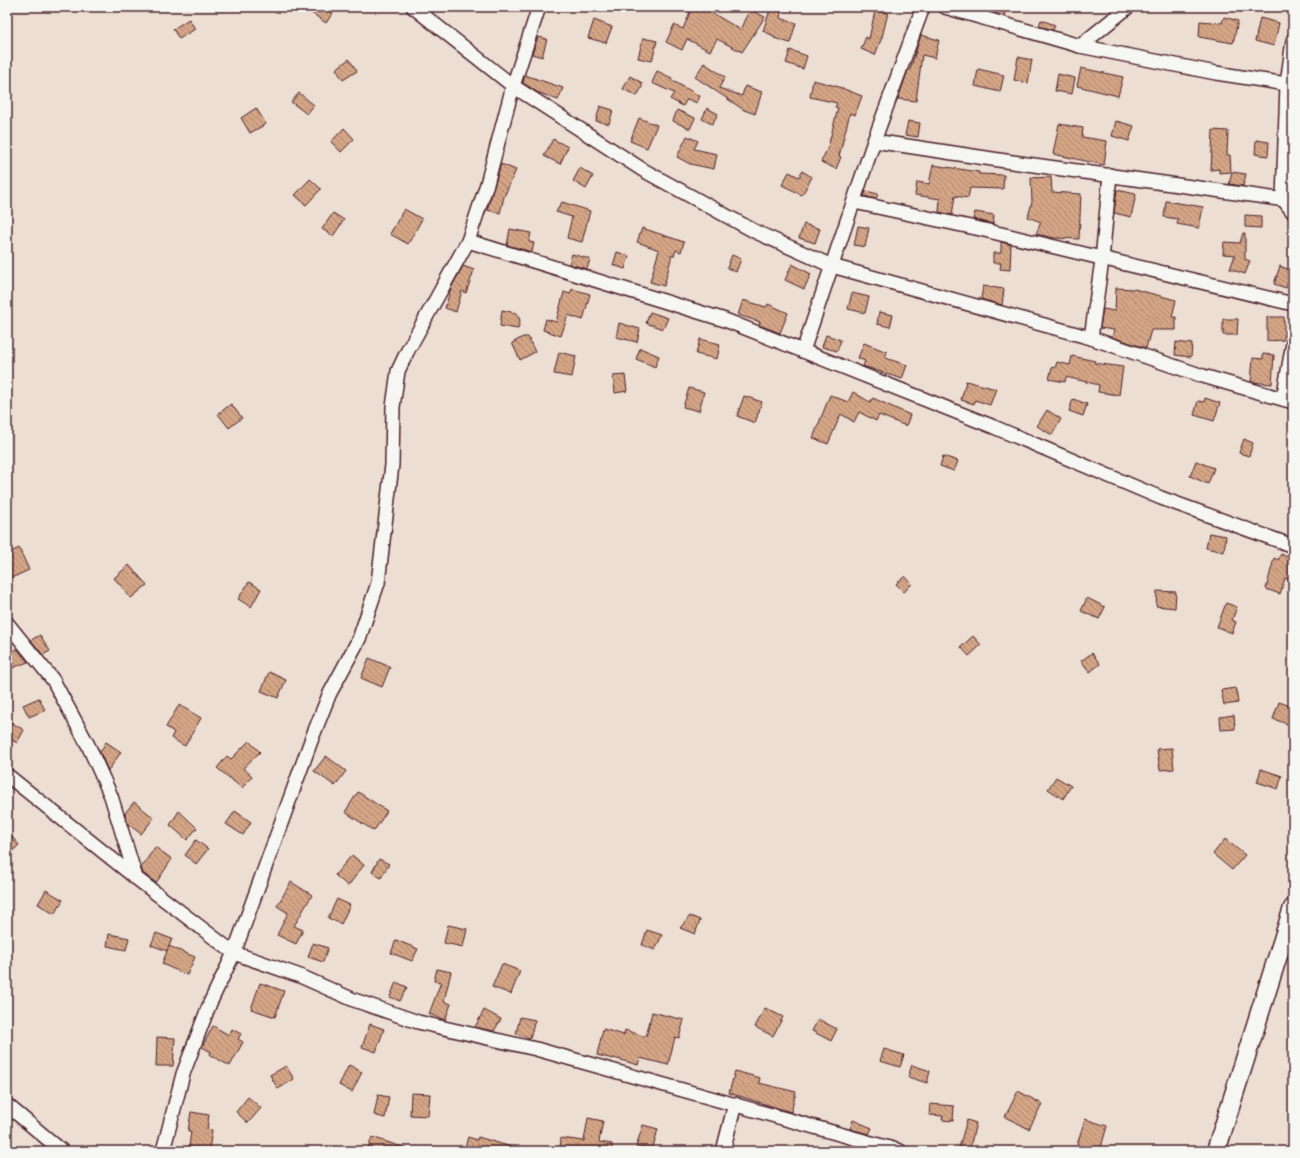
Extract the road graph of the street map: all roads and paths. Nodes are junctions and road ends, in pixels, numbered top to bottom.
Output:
1 (413, 7) edge
2 (539, 7) edge
3 (923, 7) edge
4 (945, 7) edge
5 (1128, 7) edge
6 (1293, 40) edge
7 (1080, 46) junction
8 (1290, 84) edge
9 (513, 86) junction
10 (874, 141) junction
11 (1110, 175) junction
12 (1288, 200) edge
13 (854, 202) junction
14 (1293, 212) edge
15 (468, 241) junction
16 (1102, 260) junction
17 (832, 266) junction
18 (1293, 304) edge
19 (1091, 338) junction
20 (1293, 343) edge
21 (803, 351) junction
22 (1288, 401) edge
23 (1293, 546) edge
24 (7, 624) edge
25 (7, 775) edge
26 (136, 878) junction
27 (1293, 908) edge
28 (1287, 945) edge
29 (234, 953) junction
30 (735, 1104) junction
31 (7, 1106) edge
32 (62, 1151) edge
33 (163, 1151) edge
34 (723, 1151) edge
35 (900, 1151) edge
36 (1216, 1151) edge

1 - 9 street
2 - 9 street
3 - 10 street
4 - 7 street
5 - 7 street
6 - 8 street
7 - 8 street
8 - 12 street
9 - 15 street
9 - 17 street
10 - 11 street
10 - 13 street
11 - 12 street
11 - 16 street
12 - 14 street
13 - 16 street
13 - 17 street
15 - 21 street
15 - 29 street
16 - 18 street
16 - 19 street
17 - 19 street
17 - 21 street
19 - 22 street
20 - 22 street
21 - 23 street
24 - 26 street
25 - 26 street
26 - 29 street
27 - 28 street
28 - 36 street
29 - 30 street
29 - 33 street
30 - 34 street
30 - 35 street
31 - 32 street

